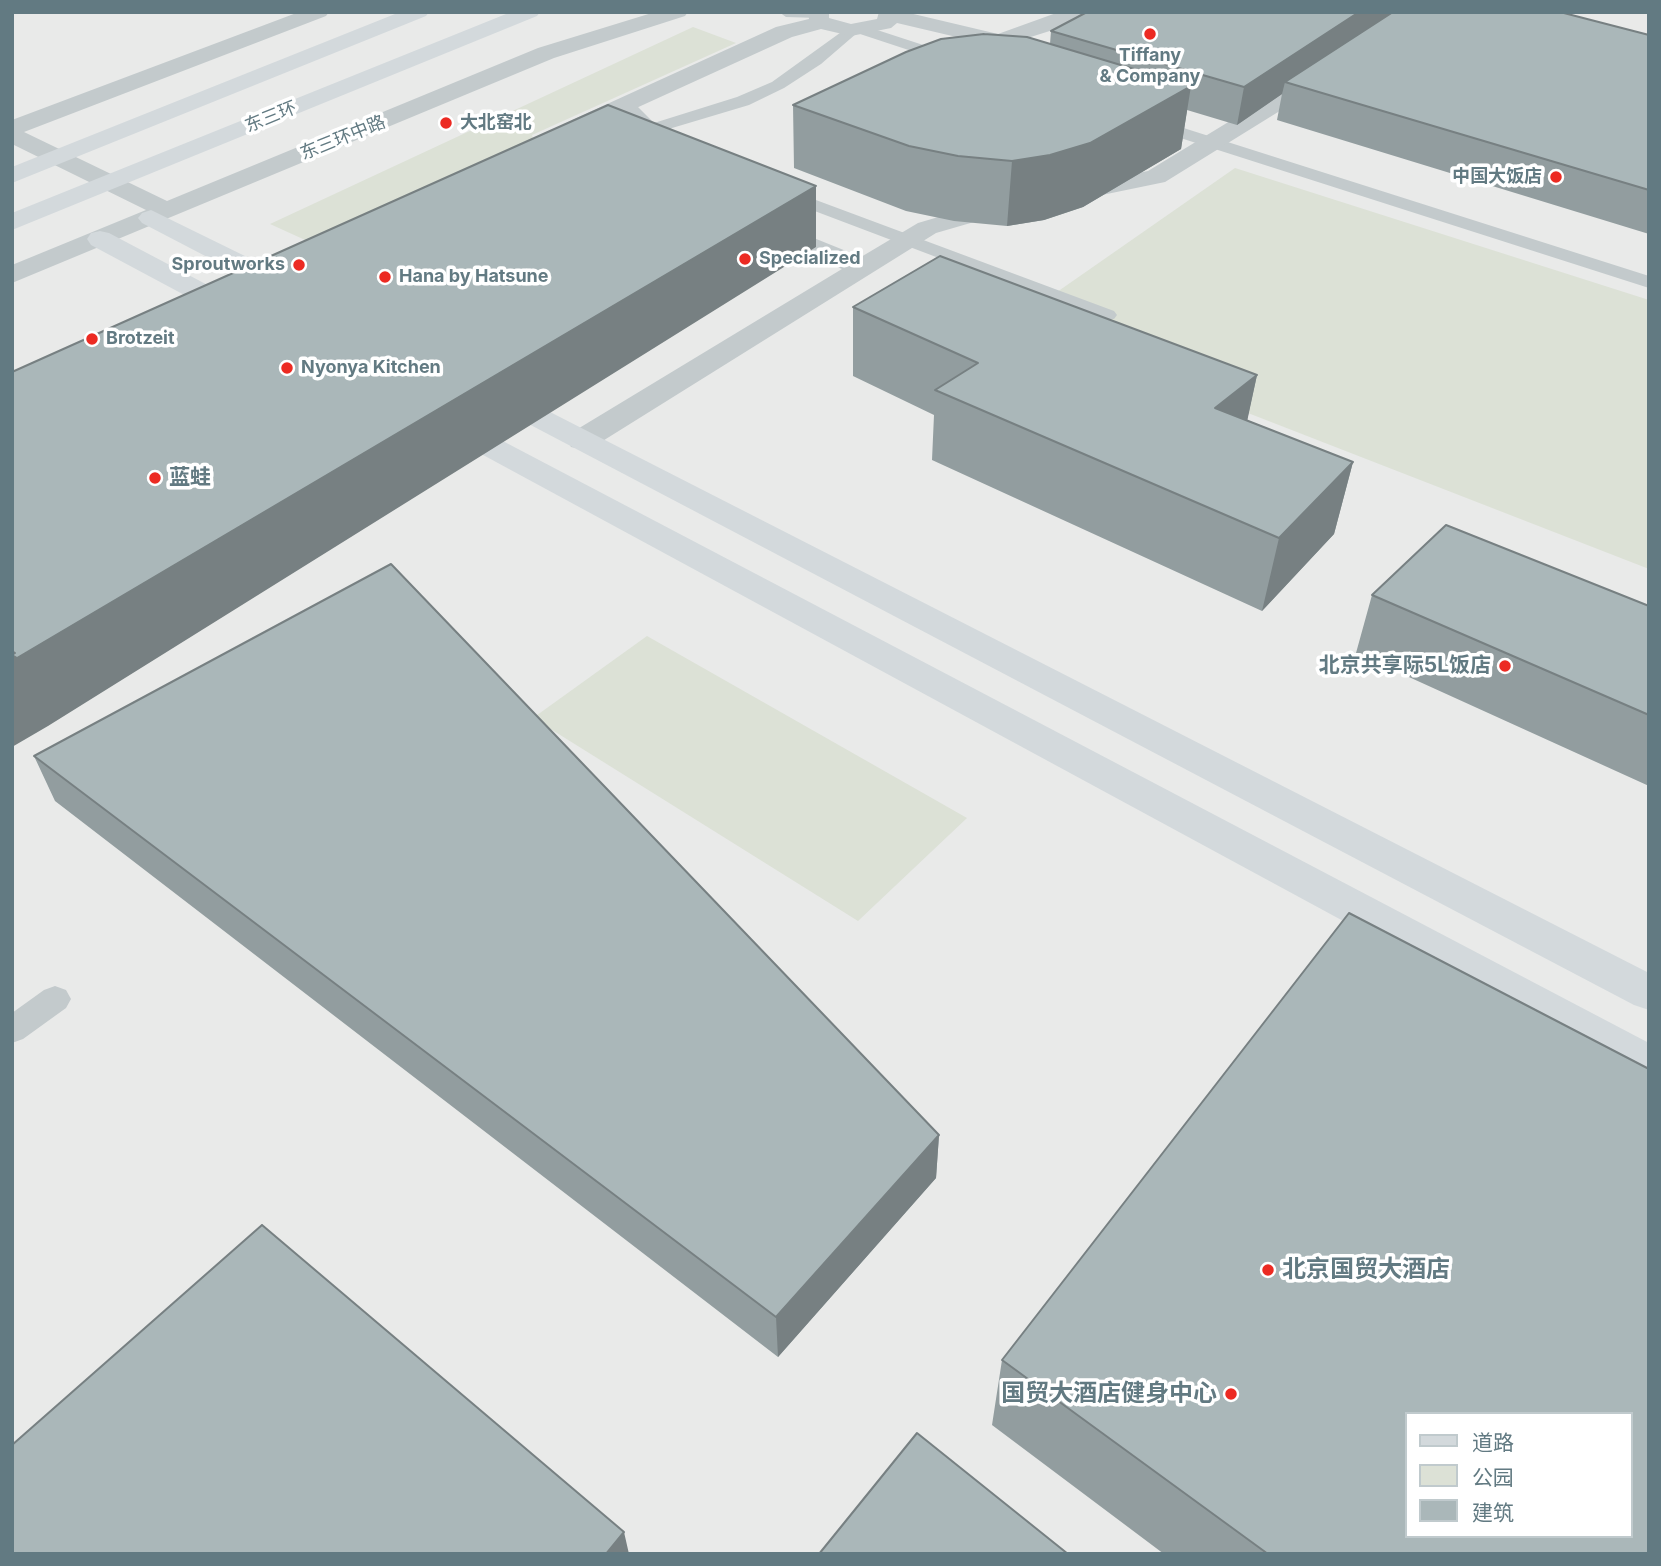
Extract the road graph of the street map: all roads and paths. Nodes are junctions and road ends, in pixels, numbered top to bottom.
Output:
1 (319, 12) edge
2 (419, 12) edge
3 (530, 12) edge
4 (678, 12) edge
5 (786, 12) edge
6 (1076, 12) edge
7 (889, 14) edge
8 (820, 16) edge
9 (857, 30) junction
10 (1342, 63) edge
11 (967, 64) edge
12 (25, 102) dead end
13 (625, 104) junction
14 (50, 114) junction
15 (1134, 118) edge
16 (12, 128) edge
17 (648, 134) junction
18 (12, 135) edge
19 (1212, 142) junction
20 (623, 150) edge
21 (670, 150) edge
22 (586, 153) edge
23 (12, 176) edge
24 (758, 183) edge
25 (1049, 197) edge
26 (1023, 202) edge
27 (159, 214) junction
28 (739, 216) edge
29 (12, 222) edge
30 (100, 239) junction
31 (909, 240) junction
32 (864, 268) junction
33 (12, 275) edge
34 (1649, 282) edge
35 (313, 297) edge
36 (1107, 315) edge
37 (251, 327) edge
38 (472, 383) edge
39 (422, 411) edge
40 (582, 440) junction
41 (1649, 993) edge
42 (55, 999) dead end
43 (12, 1030) edge
44 (1649, 1065) edge

1 - 14 street
2 - 23 main road, 东三环
3 - 29 main road, 东三环
4 - 27 street, 东三环中路
5 - 8 lane
6 - 7 street
7 - 9 street
8 - 9 street
8 - 13 street
9 - 11 lane
9 - 17 lane
10 - 19 street
12 - 14 street
13 - 17 lane
13 - 22 street
14 - 16 street
15 - 19 lane
17 - 20 lane
17 - 21 lane
18 - 27 street
19 - 25 street
19 - 34 lane
24 - 31 lane
26 - 31 street
27 - 30 street, 东三环中路
27 - 35 main road
28 - 32 street
30 - 33 street, 东三环中路
30 - 37 main road
31 - 32 street
31 - 36 lane
32 - 40 street
38 - 40 main road
39 - 44 main road
40 - 41 main road
42 - 43 lane

